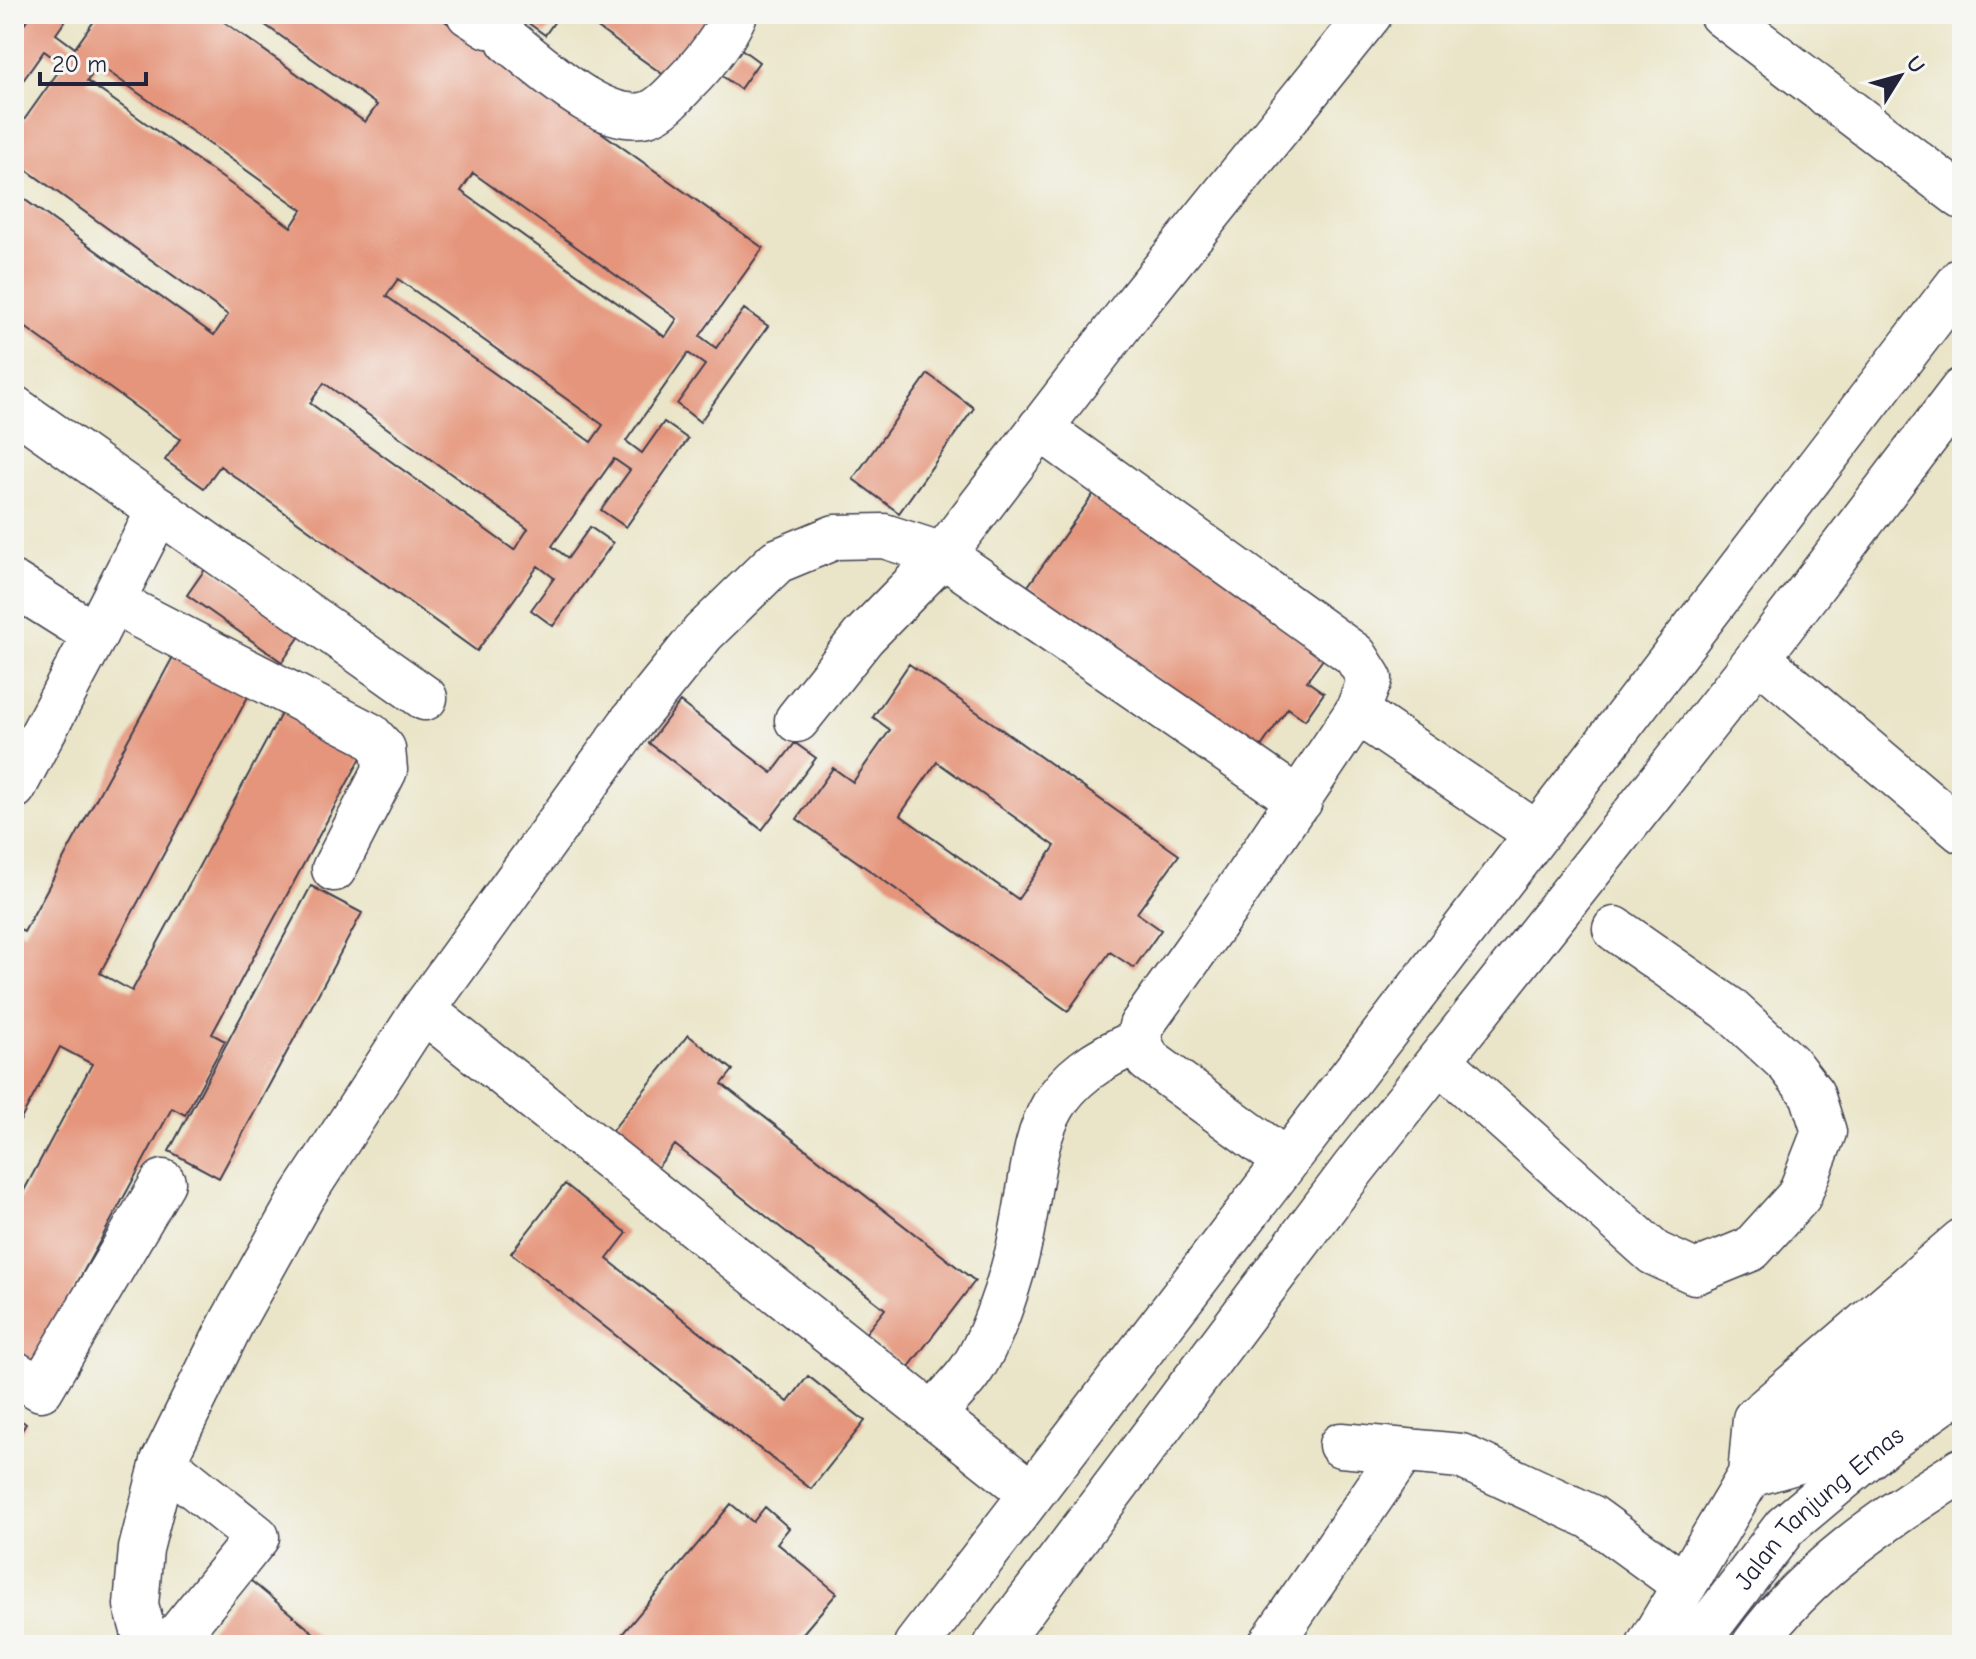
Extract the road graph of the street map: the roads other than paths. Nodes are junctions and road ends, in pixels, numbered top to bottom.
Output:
1 (735, 14) edge
2 (1370, 14) edge
3 (1721, 14) edge
4 (489, 27) edge
5 (1962, 197) edge
6 (1962, 279) edge
7 (1962, 390) edge
8 (14, 408) edge
9 (1040, 428) junction
10 (159, 510) junction
11 (943, 555) junction
12 (14, 584) edge
13 (104, 618) junction
14 (1758, 658) junction
15 (425, 698) dead end
16 (1357, 712) junction
17 (797, 720) dead end
18 (14, 787) edge
19 (1300, 801) junction
20 (1962, 831) edge
21 (1536, 833) junction
22 (334, 869) dead end
23 (1615, 929) dead end
24 (423, 1010) junction
25 (1139, 1041) junction
26 (1441, 1062) junction
27 (1286, 1161) junction
28 (163, 1182) dead end
29 (1962, 1241) edge
30 (1962, 1292) edge
31 (1962, 1345) edge
32 (14, 1373) edge
33 (1962, 1388) edge
34 (932, 1415) junction
35 (1962, 1427) edge
36 (1886, 1442) junction
37 (1341, 1445) dead end
38 (1403, 1451) junction
39 (163, 1462) junction
40 (1962, 1470) edge
41 (1750, 1475) junction
42 (1031, 1493) junction
43 (1683, 1584) junction
44 (147, 1645) edge
45 (170, 1645) edge
46 (916, 1645) edge
47 (996, 1645) edge
48 (1270, 1645) edge
49 (1649, 1645) edge
50 (1695, 1645) edge
51 (1754, 1645) edge

1 - 4 lane
2 - 9 lane
3 - 5 lane
6 - 21 lane
7 - 14 lane
8 - 10 lane
9 - 11 lane
9 - 16 lane
10 - 13 lane
10 - 15 lane
11 - 17 lane
11 - 19 lane
11 - 24 lane
12 - 13 lane
13 - 18 lane
13 - 22 lane
14 - 20 lane
14 - 26 lane
16 - 19 lane
16 - 21 lane
19 - 25 lane
21 - 27 lane
23 - 26 lane
24 - 34 lane
24 - 39 lane
25 - 27 lane
25 - 34 lane
26 - 47 lane
27 - 42 lane
28 - 32 lane
29 - 41 lane
30 - 41 lane
31 - 41 lane, Jalan Tanjung Emas
33 - 36 lane, Jalan Tanjung Emas
34 - 42 lane
35 - 36 lane
36 - 50 lane, Jalan Tanjung Emas
37 - 38 lane
38 - 43 lane
38 - 48 lane
39 - 44 lane
39 - 45 lane
40 - 51 lane
41 - 43 lane, Jalan Tanjung Emas
42 - 46 lane
43 - 49 lane, Jalan Tanjung Emas

